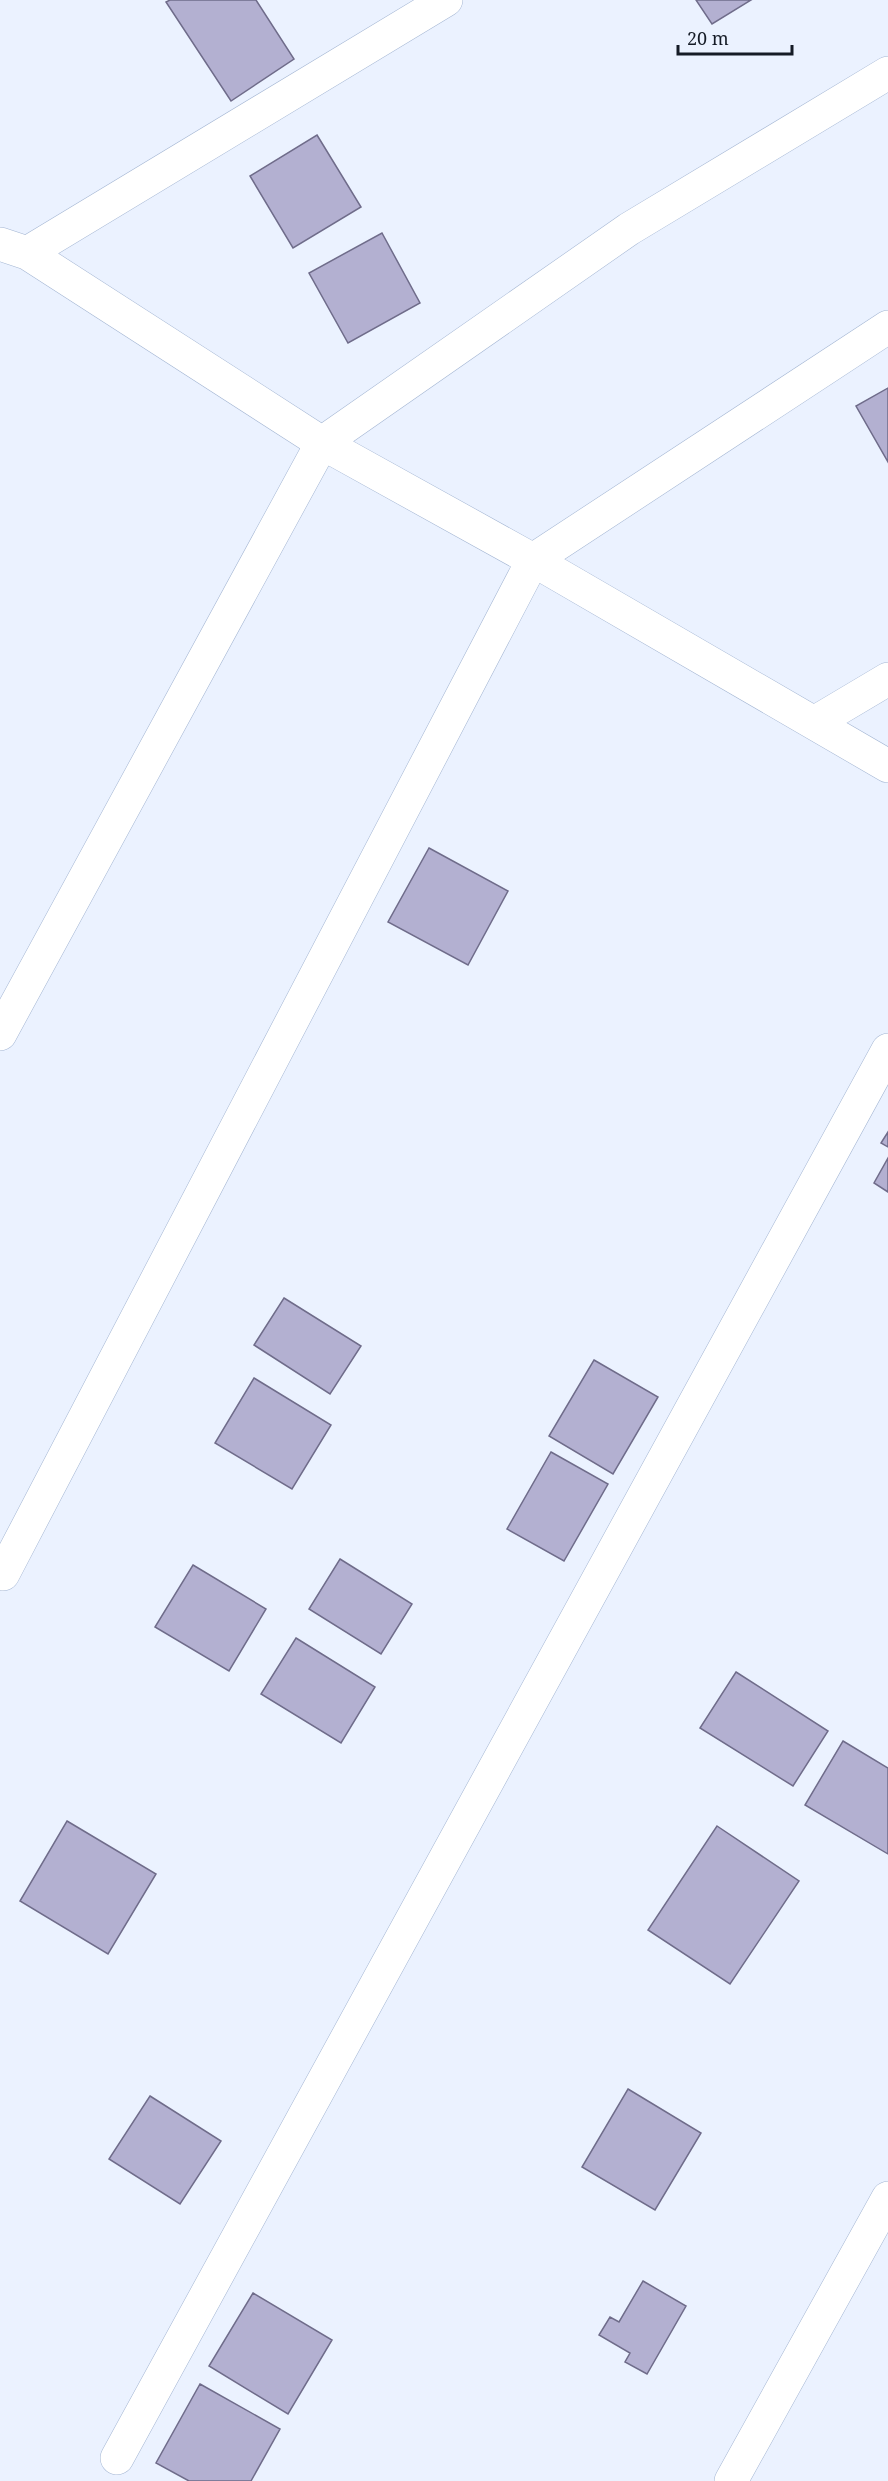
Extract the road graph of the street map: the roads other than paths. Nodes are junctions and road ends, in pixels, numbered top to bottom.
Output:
1 (446, 0) edge
2 (888, 73) edge
3 (13, 249) edge
4 (888, 327) edge
5 (322, 443) junction
6 (533, 560) junction
7 (888, 679) edge
8 (814, 723) junction
9 (888, 766) edge
10 (0, 1034) edge
11 (888, 1050) edge
12 (3, 1574) dead end
13 (888, 2198) edge
14 (117, 2458) dead end
15 (731, 2481) edge

1 - 3 street
2 - 5 street
3 - 5 street
4 - 6 street
5 - 6 street
5 - 10 street
6 - 8 street
6 - 12 street
7 - 8 street
8 - 9 street
11 - 14 street
13 - 15 street

